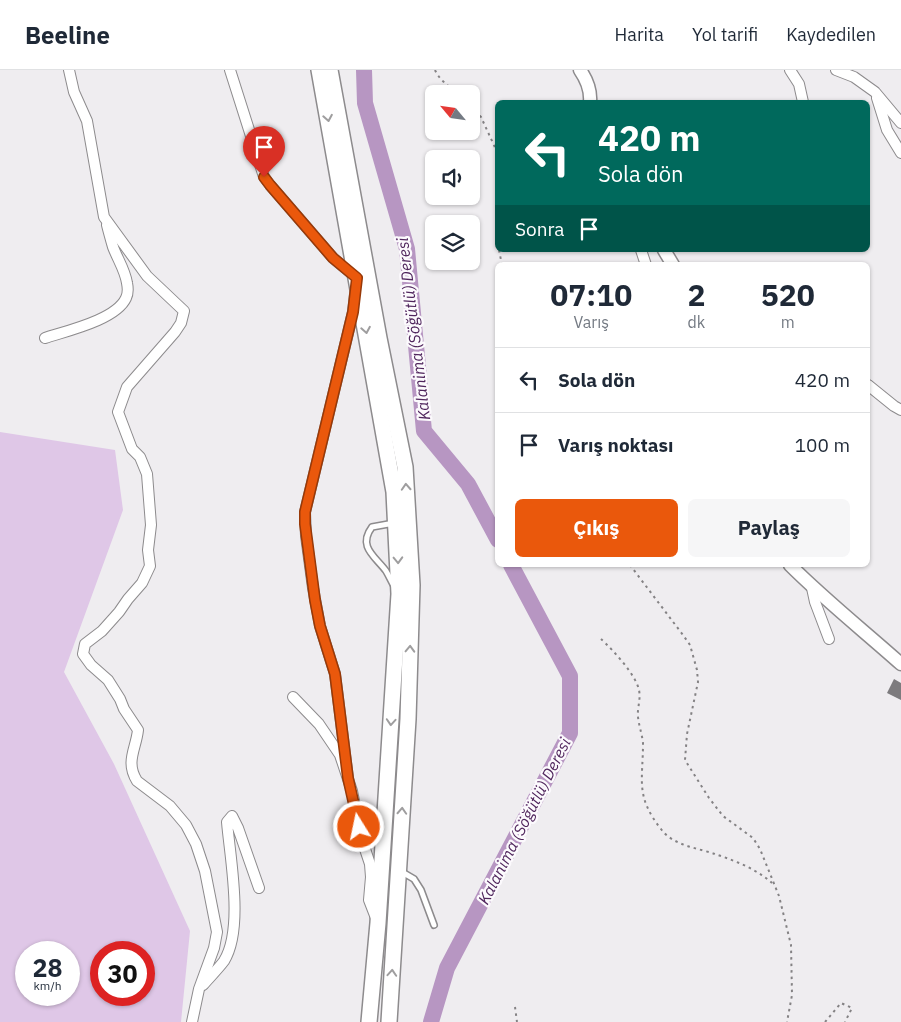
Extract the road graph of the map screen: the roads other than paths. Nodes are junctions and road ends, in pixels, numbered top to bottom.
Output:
1 (69, 70) edge
2 (230, 70) edge
3 (319, 70) edge
4 (330, 70) edge
5 (580, 70) edge
6 (589, 70) edge
7 (790, 70) edge
8 (836, 70) edge
9 (875, 92) junction
10 (590, 98) edge
11 (803, 100) edge
12 (901, 123) edge
13 (901, 153) edge
14 (104, 217) junction
15 (357, 278) junction
16 (44, 338) dead end
17 (870, 387) edge
18 (901, 410) edge
19 (396, 522) junction
20 (792, 567) edge
21 (812, 588) junction
22 (399, 594) junction
23 (829, 639) dead end
24 (901, 664) edge
25 (293, 697) dead end
26 (348, 778) junction
27 (399, 871) junction
28 (259, 888) dead end
29 (378, 923) junction
30 (434, 925) dead end
31 (200, 989) junction
32 (192, 1022) edge
33 (369, 1022) edge
34 (389, 1022) edge

1 - 14 street
2 - 15 street
3 -> 15 main road
27 -> 4 main road
5 - 10 street
6 - 10 street
7 - 11 street
8 - 9 street
9 - 12 street
9 - 13 street
14 - 16 street
14 - 31 street
15 -> 19 main road
15 - 26 street
17 - 18 street
19 -> 22 main road
19 - 22 lane
20 - 21 street
21 - 23 street
21 - 24 street
22 -> 29 main road
25 - 26 street
26 - 29 street
27 - 30 lane
34 -> 27 main road
28 - 31 street
29 - 33 main road
31 - 32 street

